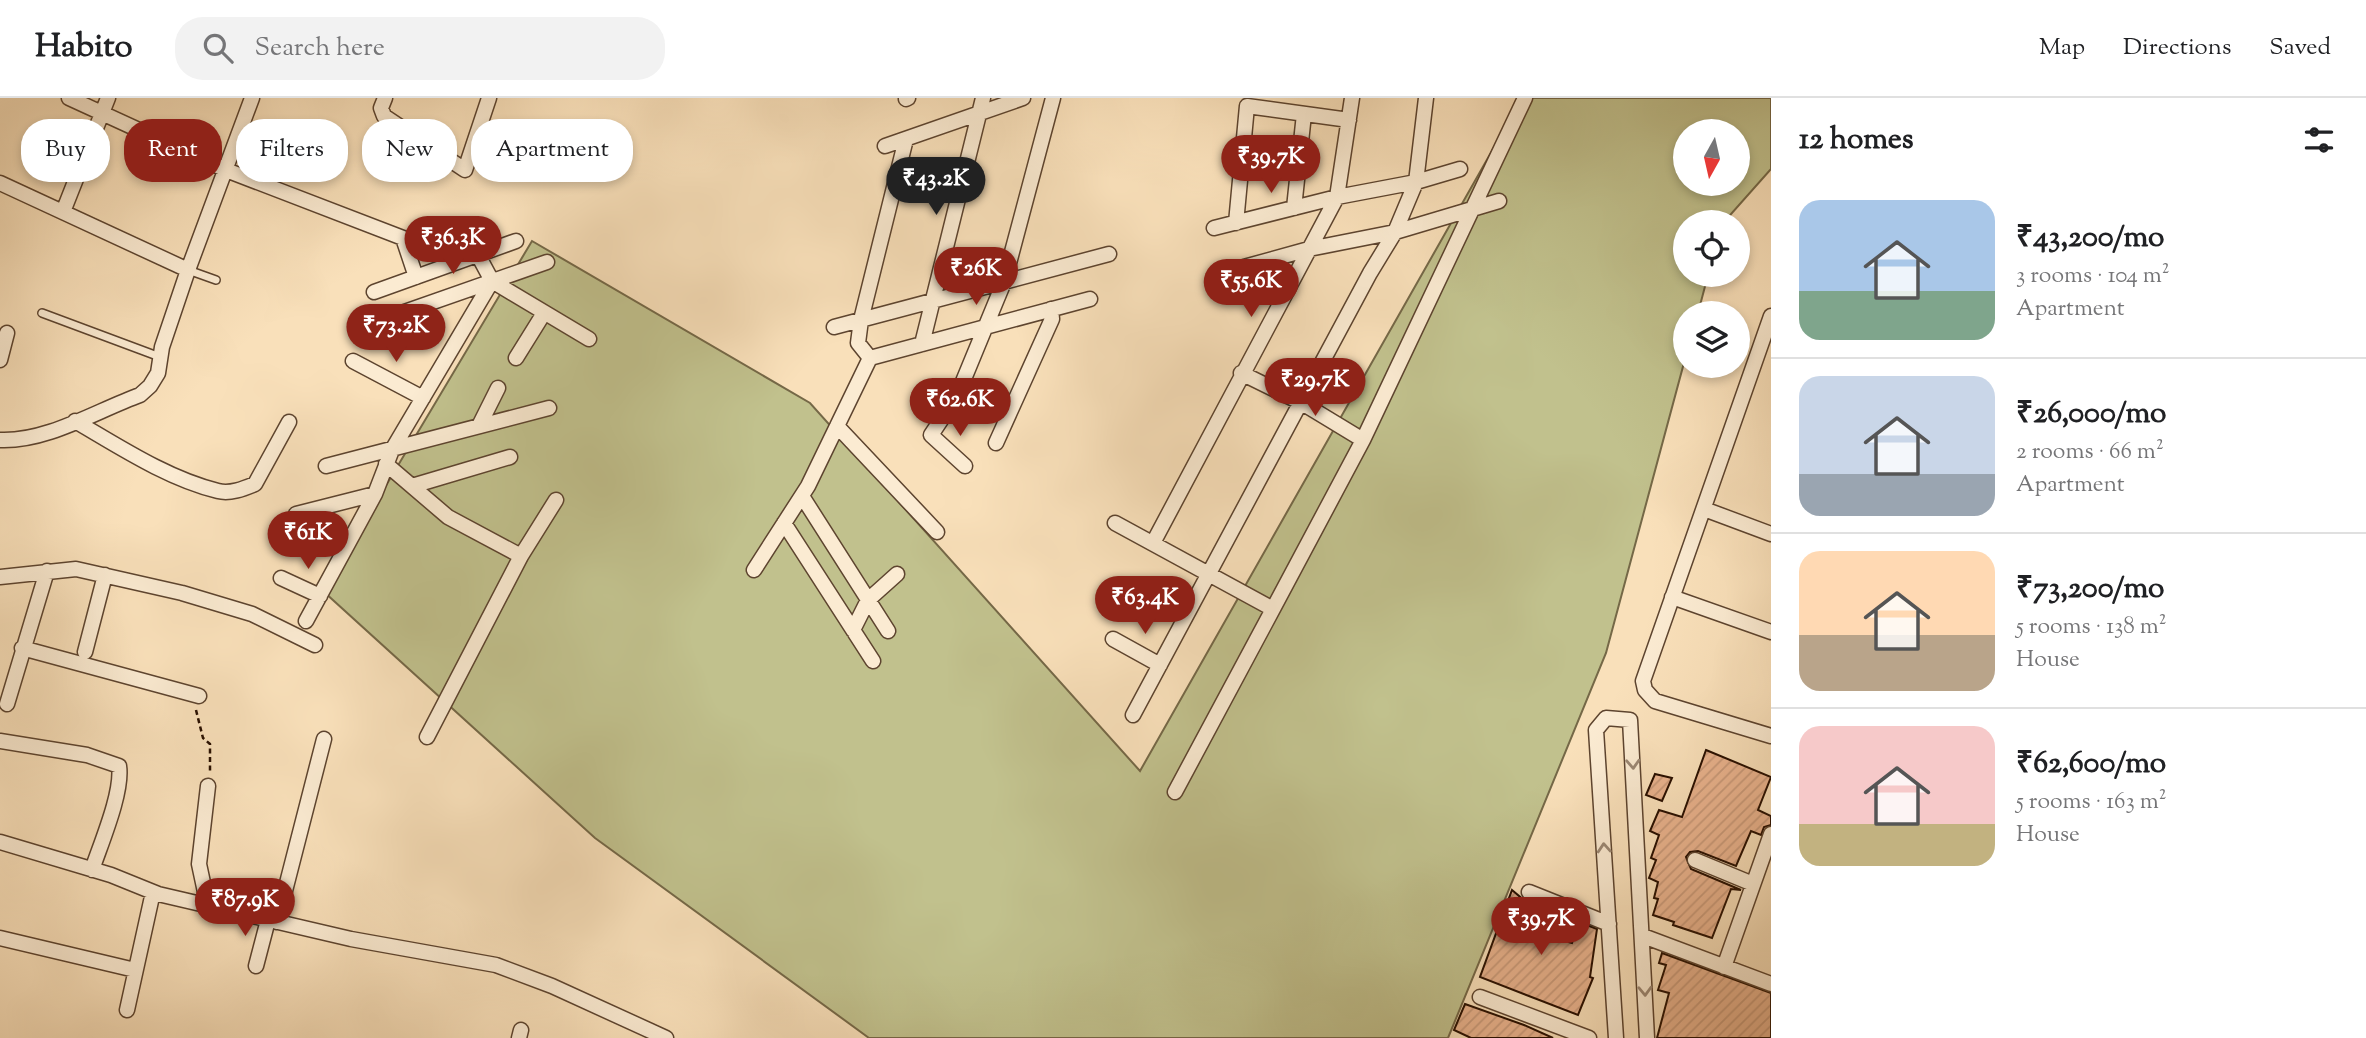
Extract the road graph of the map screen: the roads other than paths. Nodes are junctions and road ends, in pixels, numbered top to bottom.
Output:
1 (69, 98) edge
2 (108, 98) edge
3 (252, 98) edge
4 (385, 98) edge
5 (489, 98) edge
6 (983, 98) edge
7 (1023, 98) edge
8 (1053, 98) edge
9 (1352, 98) edge
10 (1426, 98) edge
11 (1525, 98) edge
12 (980, 113) junction
13 (1304, 114) junction
14 (103, 116) junction
15 (1349, 120) junction
16 (906, 139) junction
17 (886, 146) dead end
18 (1460, 169) dead end
19 (226, 170) junction
20 (1416, 182) junction
21 (0, 183) edge
22 (1337, 197) junction
23 (1499, 201) dead end
24 (1294, 208) junction
25 (1474, 209) junction
26 (63, 212) junction
27 (1236, 223) junction
28 (1214, 228) dead end
29 (1395, 232) junction
30 (516, 241) dead end
31 (1309, 249) junction
32 (1109, 254) dead end
33 (478, 255) junction
34 (547, 262) dead end
35 (1244, 267) dead end
36 (188, 270) junction
37 (415, 277) junction
38 (216, 280) dead end
39 (492, 281) junction
40 (1004, 282) junction
41 (374, 292) dead end
42 (1090, 299) dead end
43 (933, 300) junction
44 (1051, 309) junction
45 (42, 313) dead end
46 (544, 313) junction
47 (1771, 316) edge
48 (861, 320) junction
49 (370, 324) dead end
50 (834, 327) dead end
51 (983, 328) junction
52 (7, 332) dead end
53 (589, 339) dead end
54 (922, 344) junction
55 (161, 357) junction
56 (516, 358) dead end
57 (870, 358) junction
58 (0, 360) edge
59 (353, 360) dead end
60 (1241, 373) junction
61 (498, 388) dead end
62 (422, 398) junction
63 (1302, 403) junction
64 (549, 408) dead end
65 (75, 421) junction
66 (289, 422) dead end
67 (479, 426) junction
68 (837, 426) junction
69 (0, 440) edge
70 (1363, 440) junction
71 (996, 443) dead end
72 (392, 450) junction
73 (510, 457) dead end
74 (386, 464) junction
75 (326, 466) dead end
76 (965, 466) dead end
77 (412, 486) junction
78 (375, 494) junction
79 (802, 496) junction
80 (556, 500) dead end
81 (1704, 509) junction
82 (296, 514) dead end
83 (784, 523) junction
84 (1115, 523) dead end
85 (937, 532) dead end
86 (1771, 534) edge
87 (1153, 543) junction
88 (521, 556) junction
89 (841, 558) junction
90 (754, 570) dead end
91 (47, 571) junction
92 (897, 573) dead end
93 (105, 575) junction
94 (1209, 575) junction
95 (0, 577) edge
96 (281, 578) dead end
97 (824, 584) junction
98 (320, 596) junction
99 (1672, 597) junction
100 (868, 600) junction
101 (1273, 609) junction
102 (306, 621) dead end
103 (853, 630) junction
104 (888, 631) dead end
105 (1771, 632) edge
106 (1113, 639) dead end
107 (315, 645) dead end
108 (22, 648) junction
109 (85, 652) dead end
110 (873, 660) dead end
111 (1160, 664) junction
112 (199, 696) road end
113 (7, 704) dead end
114 (1133, 715) dead end
115 (1771, 736) edge
116 (428, 737) dead end
117 (324, 739) dead end
118 (0, 741) edge
119 (208, 786) road end
120 (1175, 792) dead end
121 (1771, 834) edge
122 (0, 842) edge
123 (1695, 860) dead end
124 (92, 870) junction
125 (1754, 884) junction
126 (153, 891) junction
127 (1529, 892) dead end
128 (208, 906) junction
129 (272, 921) junction
130 (1609, 924) junction
131 (1643, 936) junction
132 (0, 938) edge
133 (256, 966) dead end
134 (1724, 967) junction
135 (135, 970) junction
136 (1771, 984) edge
137 (1480, 997) dead end
138 (127, 1010) dead end
139 (666, 1038) edge
140 (1590, 1038) edge
141 (1616, 1038) edge
142 (1647, 1038) edge

1 - 14 street
2 - 14 street
3 - 19 street
4 - 5 street
6 - 12 street
7 - 12 street
8 - 40 street
9 - 15 street
10 - 20 street
11 - 25 street
12 - 16 street
12 - 43 street
13 - 15 street
13 - 24 street
13 - 27 street
14 - 19 street
14 - 26 street
15 - 22 street
16 - 17 street
16 - 48 street
18 - 20 street
19 - 36 street
19 - 37 street
20 - 22 street
20 - 29 street
21 - 26 street
22 - 24 street
22 - 31 street
23 - 25 street
24 - 27 street
25 - 29 street
25 - 70 street
26 - 36 street
27 - 28 street
29 - 31 street
29 - 63 street
30 - 33 street
31 - 35 street
31 - 60 street
32 - 40 street
33 - 37 street
33 - 39 street
34 - 39 street
36 - 38 lane
36 - 55 street
37 - 41 street
39 - 46 street
39 - 49 street
39 - 62 street
40 - 43 street
40 - 51 street
42 - 44 street
43 - 48 street
43 - 54 street
44 - 51 street
44 - 71 street
45 - 55 lane
46 - 53 street
46 - 56 street
47 - 81 street
48 - 50 street
48 - 57 street
51 - 54 street
51 - 76 street
52 - 58 street
54 - 57 street
55 - 65 street
57 - 68 street
59 - 62 street
60 - 63 street
60 - 87 street
61 - 67 street
62 - 72 street
63 - 70 street
63 - 94 street
64 - 67 street
65 - 66 street
65 - 69 street
67 - 72 street
68 - 79 street
68 - 85 street
70 - 101 street
72 - 74 street
72 - 75 street
73 - 77 street
74 - 77 street
74 - 78 street
77 - 88 street
78 - 82 street
78 - 98 street
79 - 83 street
79 - 89 street
80 - 88 street
81 - 86 street
81 - 99 street
83 - 90 street
83 - 97 street
84 - 87 street
87 - 94 street
88 - 116 street
89 - 97 street
89 - 100 street
91 - 93 street
91 - 95 street
91 - 108 street
92 - 100 street
93 - 107 street
93 - 109 street
94 - 101 street
94 - 111 street
96 - 98 street
97 - 103 street
98 - 102 street
99 - 105 street
99 - 115 street
100 - 103 street
100 - 104 street
101 - 120 street
103 - 110 street
106 - 111 street
108 - 112 street
108 - 113 street
111 - 114 street
117 - 129 street
118 - 124 street
119 - 128 street
121 - 125 street
122 - 124 street
123 - 125 street
124 - 126 street
125 - 134 street
126 - 128 street
126 - 135 street
127 - 130 street
128 - 129 street
129 - 133 street
129 - 139 street
130 -> 131 street
130 - 141 street
131 - 134 street
131 -> 142 street
132 - 135 street
134 - 136 street
135 - 138 street
137 - 140 street

